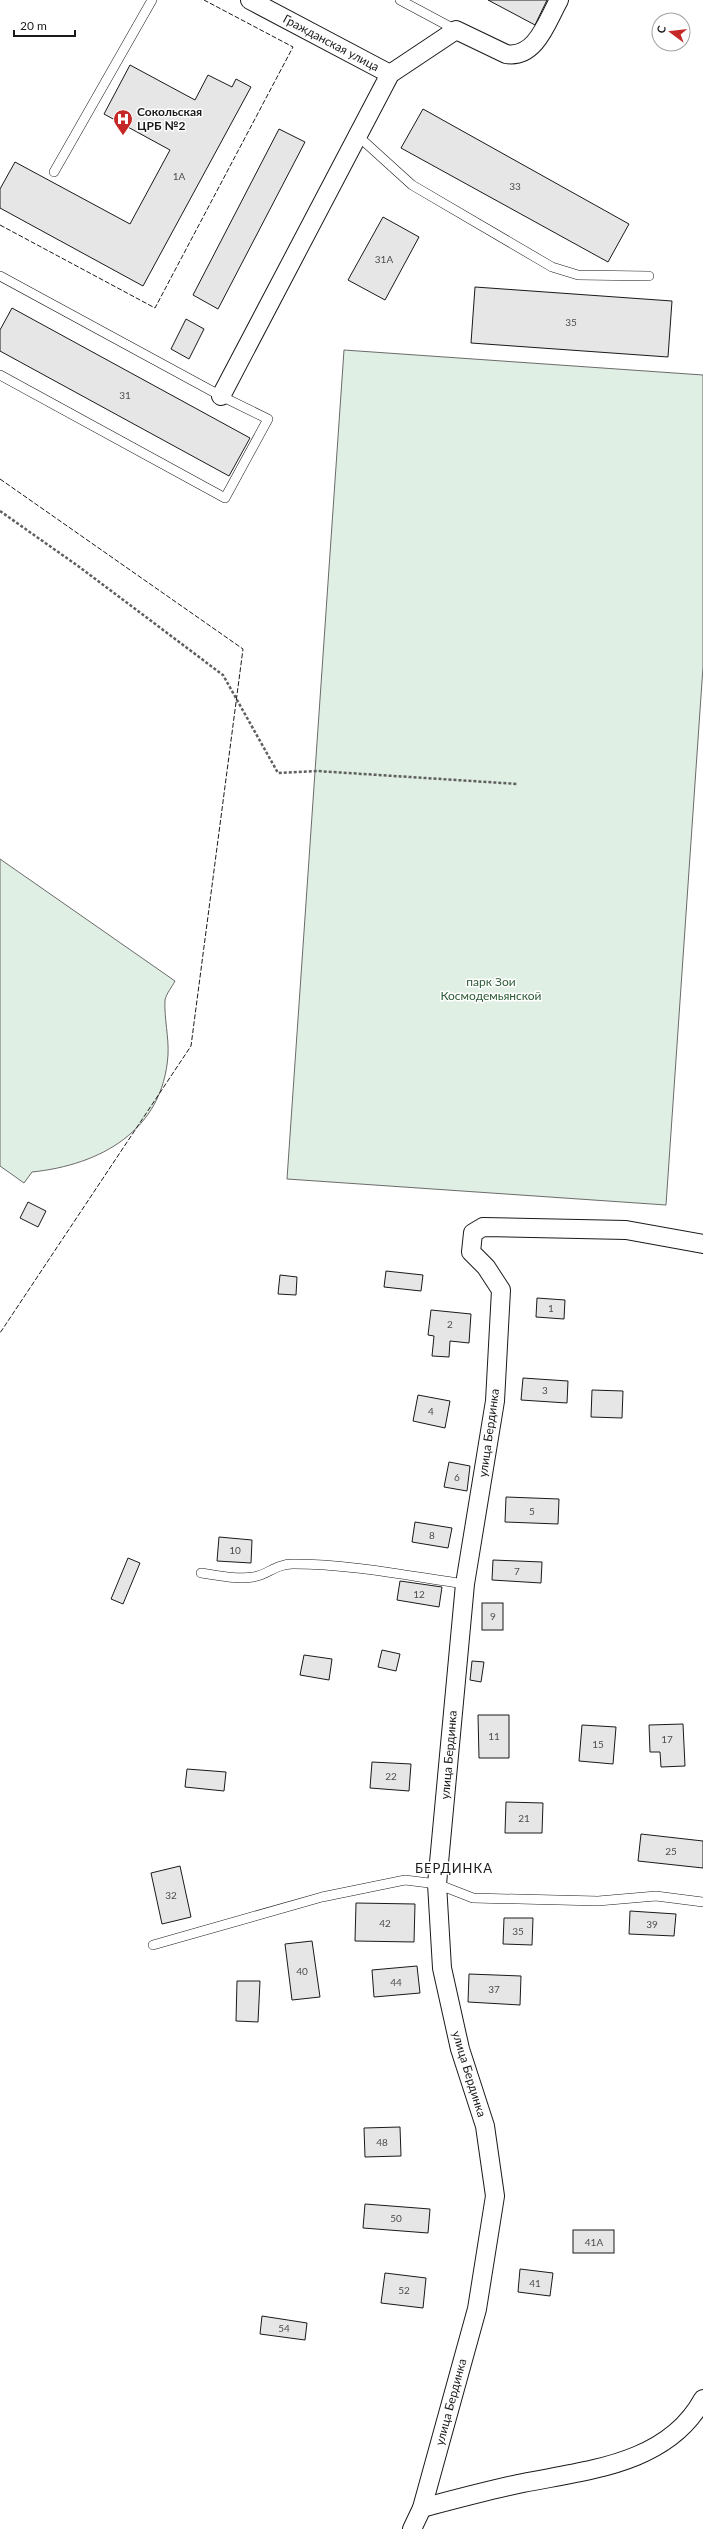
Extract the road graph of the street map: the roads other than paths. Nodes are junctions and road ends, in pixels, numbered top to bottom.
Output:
1 (152, 0) edge
2 (250, 0) edge
3 (400, 0) edge
4 (559, 0) edge
5 (456, 30) junction
6 (390, 74) junction
7 (358, 136) junction
8 (54, 172) dead end
9 (0, 276) edge
10 (649, 276) dead end
11 (0, 375) edge
12 (221, 396) junction
13 (703, 1244) edge
14 (201, 1573) dead end
15 (465, 1584) junction
16 (436, 1884) junction
17 (703, 1902) edge
18 (153, 1945) dead end
19 (703, 2399) edge
20 (422, 2508) junction
21 (412, 2529) edge

1 - 8 lane
2 - 6 street, Гражданская улица
3 - 5 lane
4 - 5 street
5 - 6 street
6 - 7 street
7 - 10 lane
7 - 12 street
9 - 12 lane
11 - 12 lane
13 - 15 street, улица Бердинка
14 - 15 lane
15 - 16 street, улица Бердинка
16 - 17 lane
16 - 18 lane
16 - 20 street, улица Бердинка
19 - 20 street
20 - 21 street, улица Бердинка

